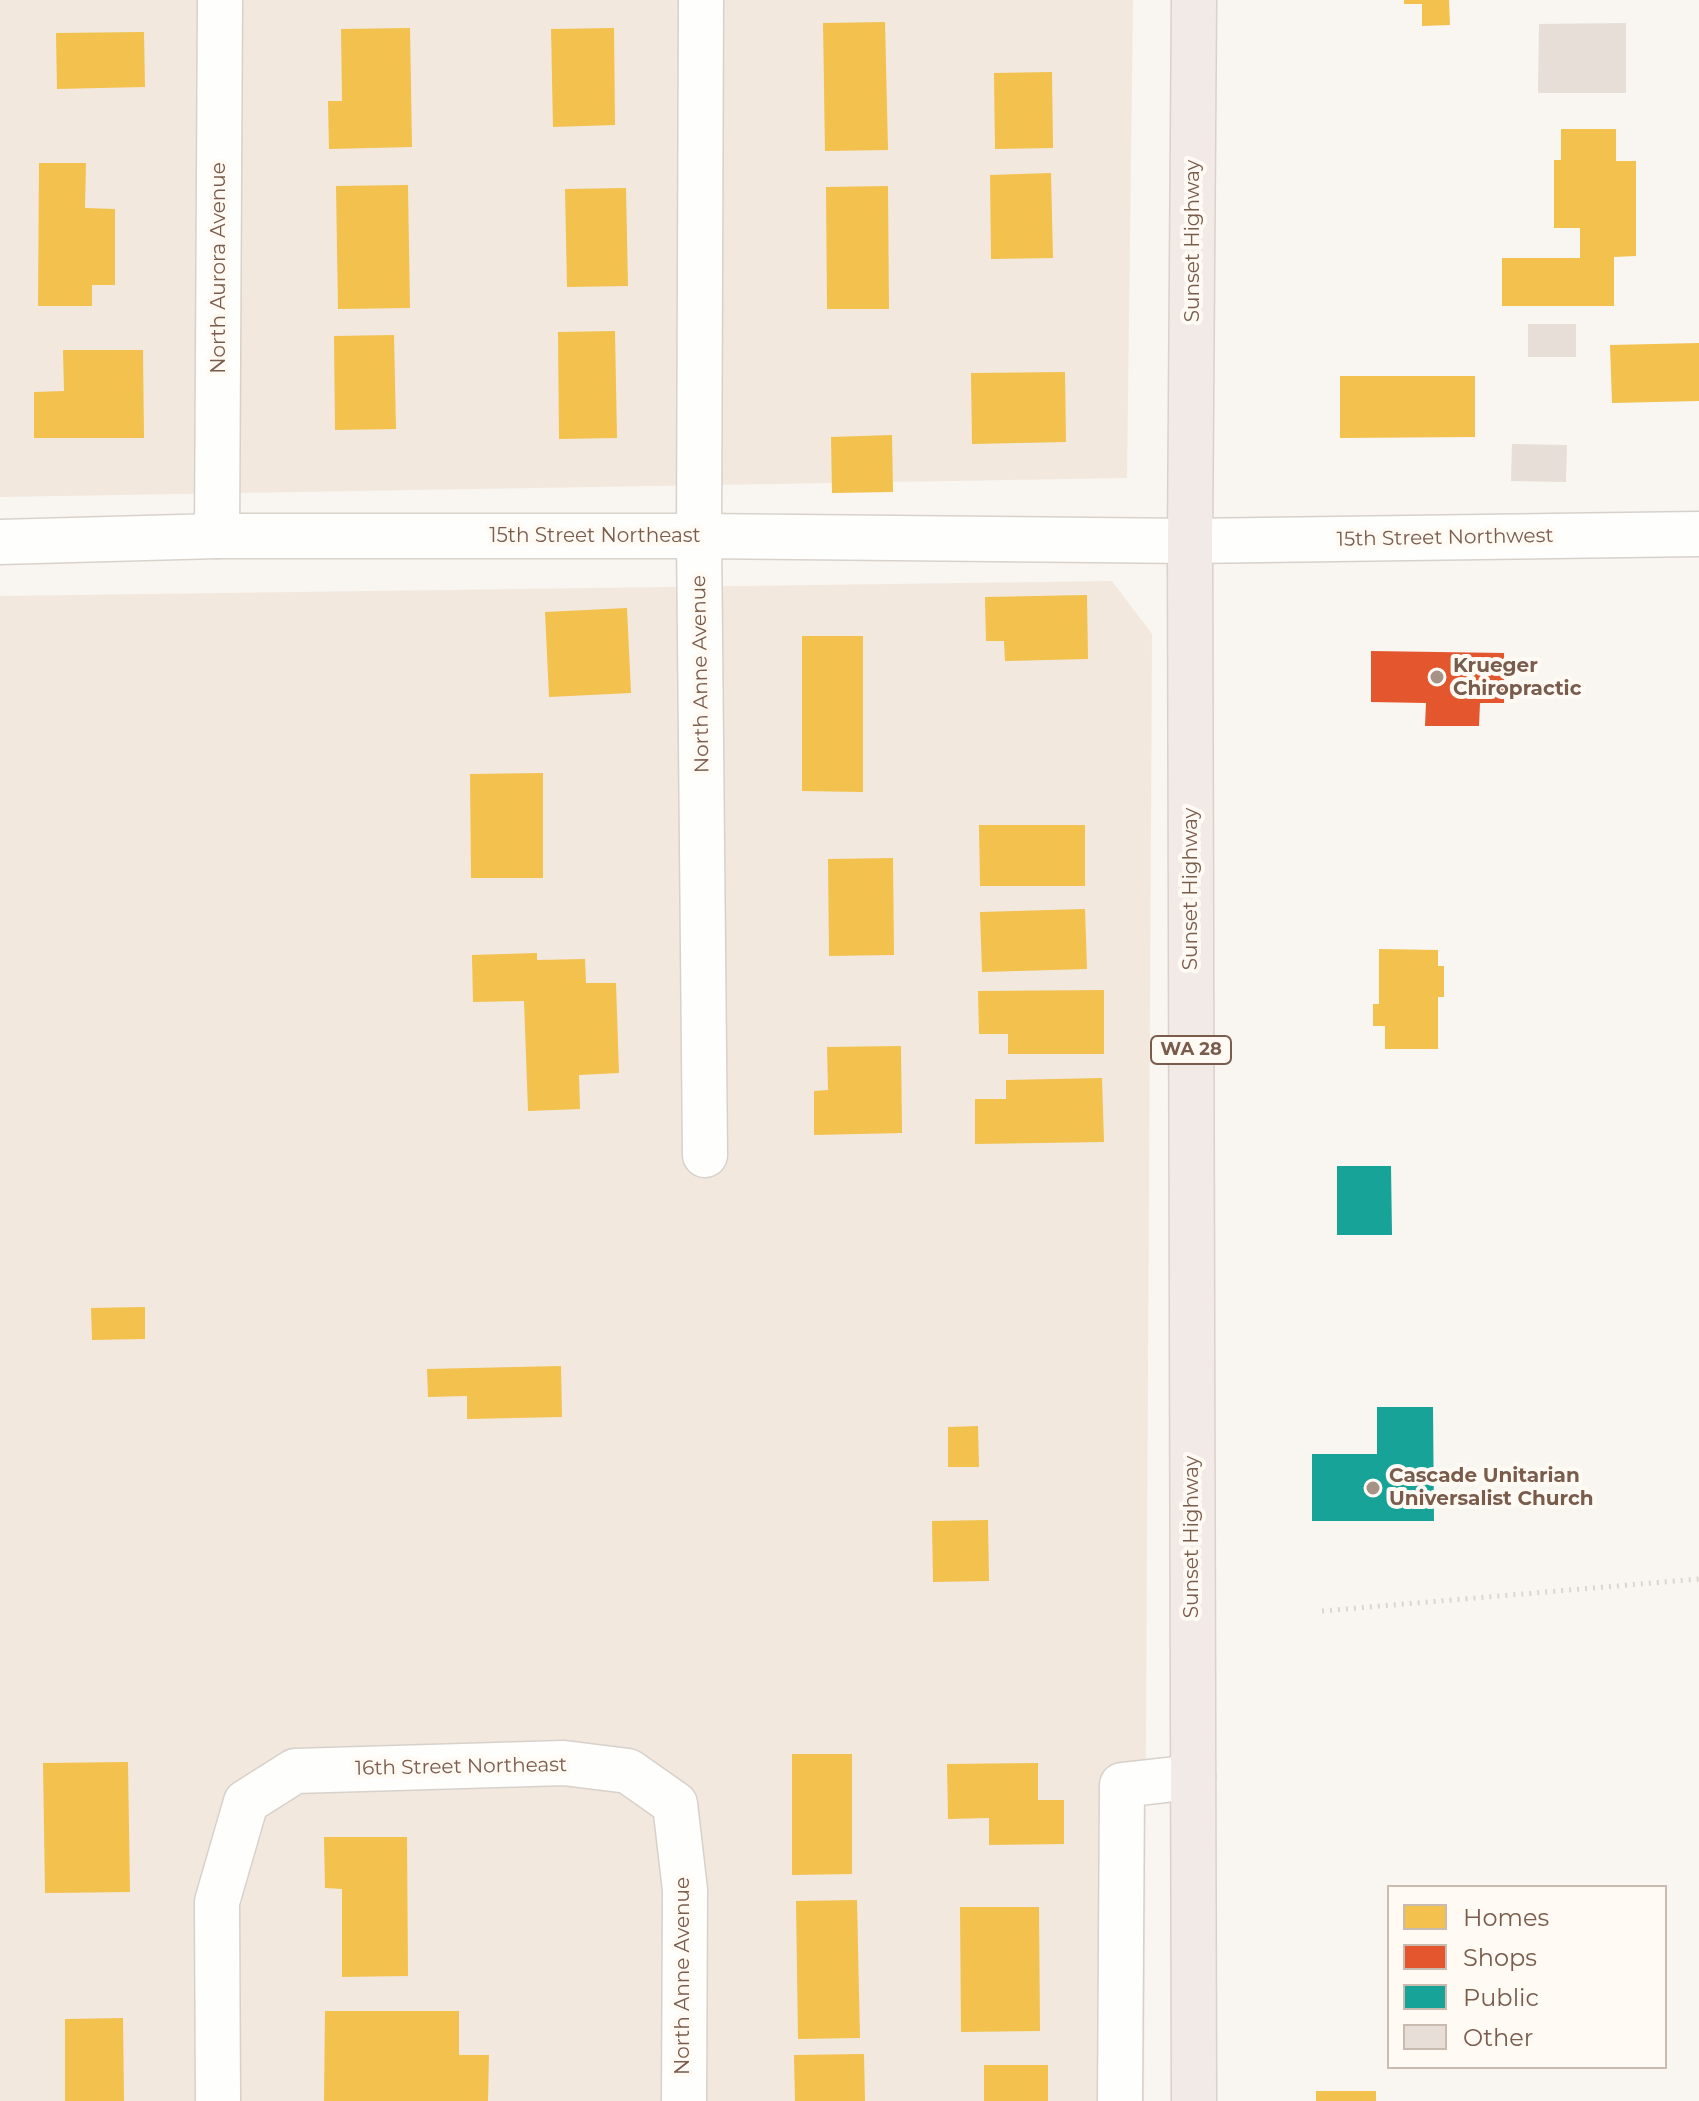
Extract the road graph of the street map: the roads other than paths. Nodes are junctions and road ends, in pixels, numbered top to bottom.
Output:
1 (220, 0) edge
2 (701, 0) edge
3 (1194, 0) edge
4 (1699, 534) edge
5 (217, 536) junction
6 (699, 536) junction
7 (1190, 541) junction
8 (0, 542) edge
9 (705, 1155) dead end
10 (1193, 1777) junction
11 (675, 1804) joint
12 (218, 2101) edge
13 (684, 2101) edge
14 (1120, 2101) edge
15 (1194, 2101) edge

1 - 5 street, North Aurora Avenue
2 - 6 street, North Anne Avenue
3 - 7 highway, Sunset Highway / WA 28
4 - 7 street, 15th Street Northwest
5 - 6 street, 15th Street Northeast
5 - 8 street, 15th Street Northeast
6 - 7 street, 15th Street Northeast
6 - 9 street, North Anne Avenue
7 - 10 highway, Sunset Highway / WA 28
10 - 14 street
10 - 15 highway, Sunset Highway / WA 28
11 - 12 street, 16th Street Northeast
11 - 13 street, North Anne Avenue

